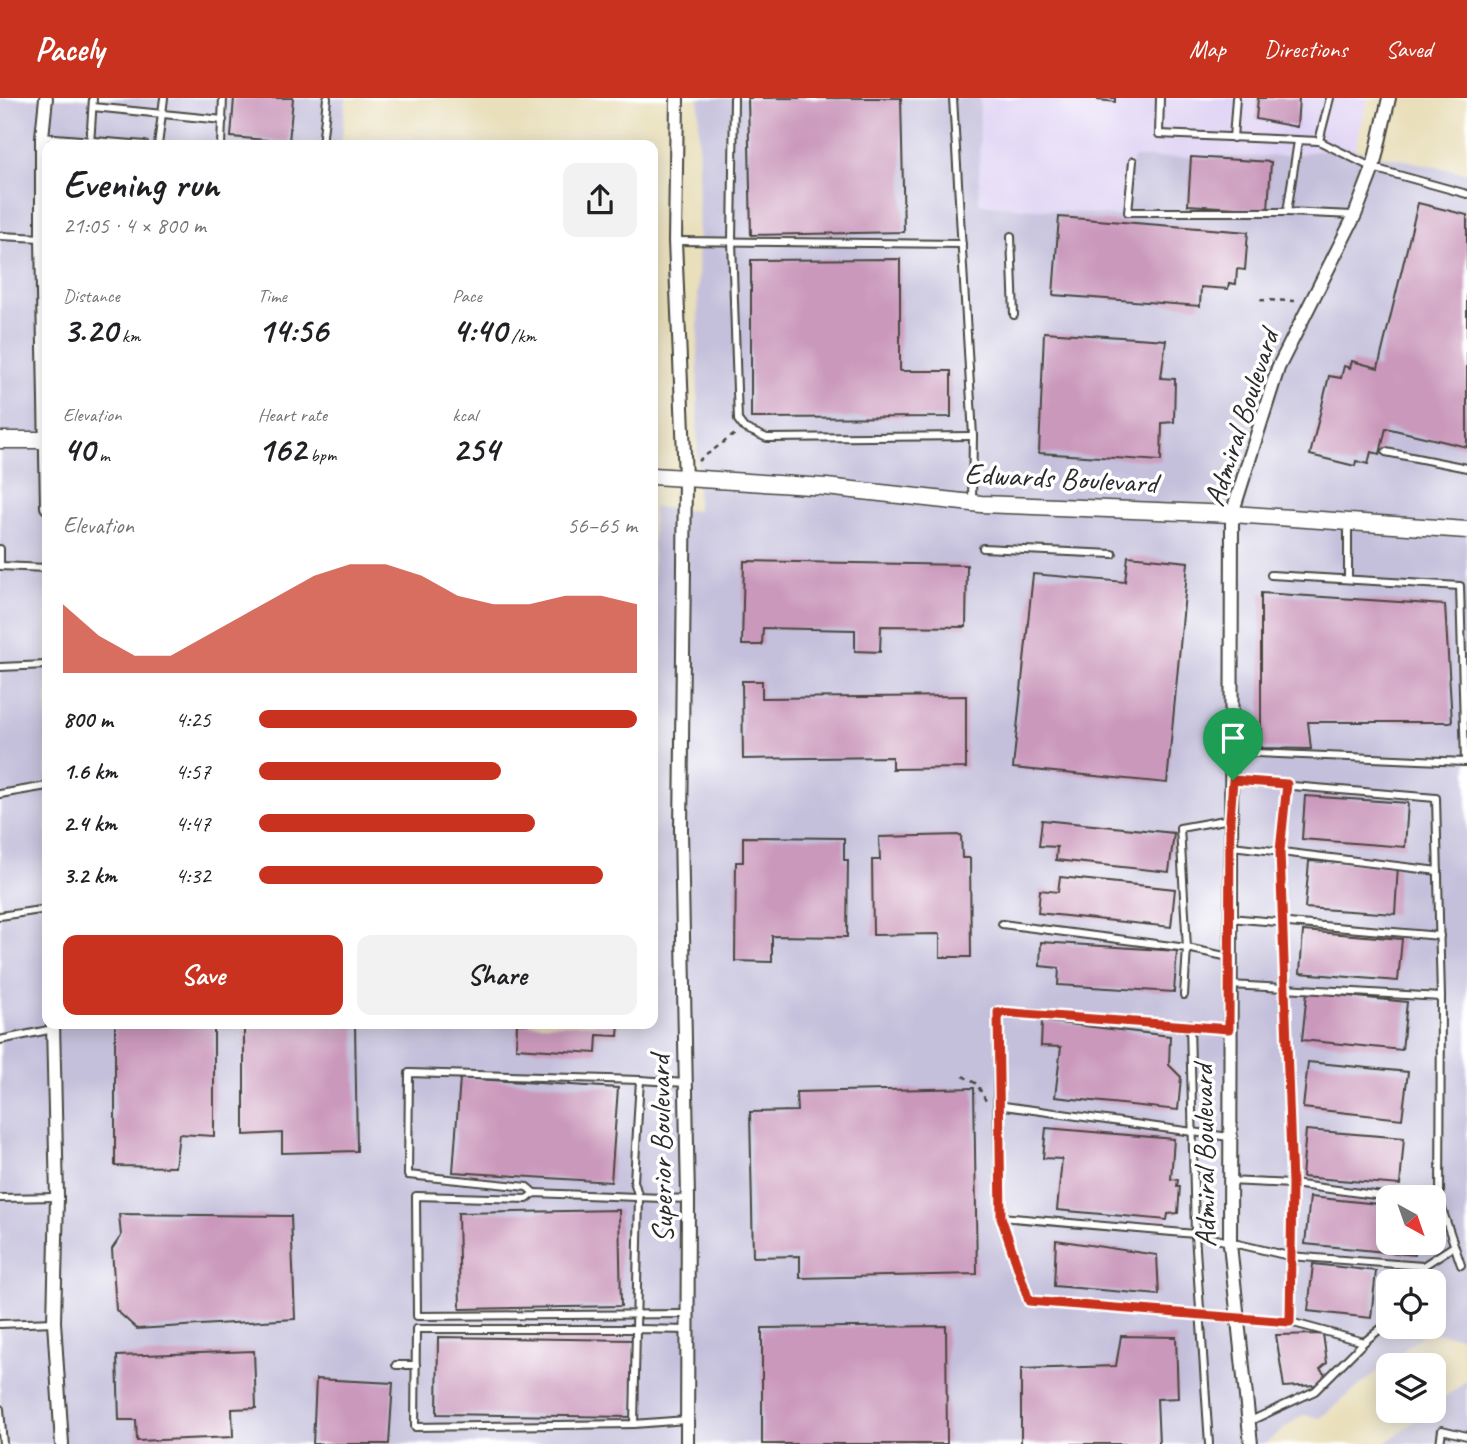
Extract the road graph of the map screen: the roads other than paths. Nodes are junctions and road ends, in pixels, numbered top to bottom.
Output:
1 (46, 98) edge
2 (93, 98) edge
3 (164, 98) edge
4 (223, 98) edge
5 (327, 98) edge
6 (677, 98) edge
7 (734, 98) edge
8 (953, 98) edge
9 (1160, 98) edge
10 (1236, 98) edge
11 (1330, 98) edge
12 (1389, 98) edge
13 (93, 107) junction
14 (163, 112) junction
15 (223, 120) junction
16 (42, 137) junction
17 (1233, 138) junction
18 (71, 140) edge
19 (90, 140) edge
20 (159, 140) edge
21 (222, 140) edge
22 (323, 140) edge
23 (1298, 141) junction
24 (1320, 141) junction
25 (1133, 161) dead end
26 (1373, 168) junction
27 (1467, 194) edge
28 (1287, 212) junction
29 (1354, 215) junction
30 (0, 236) edge
31 (1011, 236) dead end
32 (42, 238) joint
33 (675, 241) junction
34 (732, 241) junction
35 (962, 244) junction
36 (1014, 315) dead end
37 (973, 436) junction
38 (0, 440) edge
39 (42, 440) edge
40 (1386, 452) dead end
41 (1467, 468) edge
42 (658, 476) edge
43 (685, 478) junction
44 (972, 503) junction
45 (1232, 514) junction
46 (1348, 523) junction
47 (1467, 530) edge
48 (984, 548) dead end
49 (0, 549) edge
50 (1113, 554) dead end
51 (0, 566) edge
52 (42, 568) edge
53 (1271, 575) dead end
54 (1348, 579) junction
55 (42, 665) edge
56 (0, 667) edge
57 (1233, 752) junction
58 (1233, 780) junction
59 (1287, 784) junction
60 (42, 787) edge
61 (0, 794) edge
62 (1230, 819) junction
63 (1230, 846) junction
64 (1280, 851) junction
65 (1438, 871) junction
66 (42, 910) edge
67 (0, 916) edge
68 (1229, 918) junction
69 (1285, 922) junction
70 (1002, 924) dead end
71 (1440, 936) junction
72 (1187, 948) junction
73 (1229, 957) junction
74 (1229, 985) junction
75 (1286, 989) junction
76 (1184, 995) dead end
77 (1441, 997) junction
78 (1190, 1024) junction
79 (45, 1029) edge
80 (53, 1029) edge
81 (1229, 1029) junction
82 (0, 1040) edge
83 (640, 1080) junction
84 (685, 1083) junction
85 (997, 1105) junction
86 (1192, 1132) junction
87 (1229, 1137) junction
88 (1229, 1181) junction
89 (1292, 1184) junction
90 (1437, 1185) edge
91 (534, 1193) junction
92 (1376, 1195) edge
93 (57, 1197) junction
94 (0, 1198) edge
95 (639, 1198) junction
96 (688, 1199) junction
97 (1001, 1217) junction
98 (1446, 1226) edge
99 (1195, 1234) junction
100 (1230, 1244) junction
101 (1454, 1246) junction
102 (1289, 1256) junction
103 (1461, 1265) dead end
104 (1423, 1266) junction
105 (1424, 1269) edge
106 (689, 1314) junction
107 (636, 1316) junction
108 (1203, 1317) junction
109 (1236, 1318) junction
110 (54, 1322) junction
111 (1290, 1322) junction
112 (0, 1324) edge
113 (636, 1329) junction
114 (688, 1330) junction
115 (1376, 1332) edge
116 (1364, 1342) junction
117 (396, 1365) dead end
118 (416, 1365) junction
119 (0, 1409) edge
120 (686, 1420) junction
121 (1248, 1422) junction
122 (634, 1424) junction
123 (1467, 1436) edge
124 (3, 1444) edge
125 (62, 1444) edge
126 (687, 1444) edge
127 (1209, 1444) edge
128 (1251, 1444) edge
129 (1440, 1444) edge

1 - 16 street
2 - 13 lane
3 - 14 lane
4 - 15 lane
5 - 22 lane
6 - 33 street, Superior Boulevard
7 - 34 lane
8 - 35 lane
9 - 17 lane
10 - 17 lane
11 - 24 lane
12 - 26 street, Admiral Boulevard
13 - 14 lane
13 - 19 lane
14 - 15 lane
14 - 20 lane
15 - 21 lane
16 - 18 lane
16 - 32 street
17 - 23 lane
23 - 24 lane
23 - 28 lane
24 - 26 lane
25 - 28 lane
26 - 27 lane
26 - 29 street, Admiral Boulevard
28 - 29 lane
29 - 45 street, Admiral Boulevard
30 - 32 lane
31 - 36 lane
33 - 34 lane
33 - 43 street, Superior Boulevard
34 - 35 lane
34 - 37 lane
35 - 37 lane
37 - 44 lane
38 - 39 street
40 - 41 lane
42 - 43 street, Edwards Boulevard
43 - 44 street, Edwards Boulevard
43 - 84 street, Superior Boulevard
44 - 45 street, Edwards Boulevard
45 - 46 street, Edwards Boulevard
45 - 57 street, Admiral Boulevard
46 - 47 street, Edwards Boulevard
46 - 54 lane
48 - 50 lane
49 - 51 lane
51 - 52 lane
53 - 54 lane
54 - 57 lane
55 - 56 lane
57 - 58 street, Admiral Boulevard
58 - 59 lane
58 - 62 street, Admiral Boulevard
59 - 64 lane
59 - 65 lane
60 - 61 lane
62 - 63 street, Admiral Boulevard
62 - 72 lane
63 - 64 lane
63 - 68 street, Admiral Boulevard
64 - 65 lane
64 - 69 lane
65 - 71 lane
66 - 67 lane
68 - 69 lane
68 - 73 street, Admiral Boulevard
69 - 71 lane
69 - 75 lane
70 - 72 lane
71 - 77 lane
72 - 73 lane
72 - 76 lane
73 - 74 street, Admiral Boulevard
74 - 75 lane
74 - 81 street, Admiral Boulevard
75 - 77 lane
75 - 89 lane
77 - 90 lane
78 - 81 lane
78 - 85 lane
78 - 86 lane
79 - 82 lane
80 - 93 street
81 - 87 street, Admiral Boulevard
83 - 84 lane
83 - 91 lane
83 - 95 lane
84 - 96 street, Superior Boulevard
85 - 86 lane
85 - 97 lane
86 - 87 lane
86 - 99 lane
87 - 88 street, Admiral Boulevard
88 - 89 lane
88 - 100 street, Admiral Boulevard
89 - 92 lane
89 - 102 lane
91 - 95 lane
91 - 107 lane
93 - 94 lane
93 - 110 street
95 - 96 lane
95 - 107 lane
96 - 106 street, Superior Boulevard
97 - 99 lane
97 - 108 lane
98 - 101 lane
99 - 100 lane
99 - 108 lane
100 - 102 lane
100 - 109 street, Admiral Boulevard
101 - 103 lane
101 - 104 lane
102 - 104 lane
102 - 111 lane
104 - 105 lane
106 - 107 lane
106 - 114 street, Superior Boulevard
107 - 113 lane
108 - 109 lane
108 - 127 lane
109 - 111 lane
109 - 121 street, Admiral Boulevard
110 - 112 lane
110 - 125 street
111 - 116 lane
113 - 114 lane
113 - 118 lane
113 - 122 lane
114 - 120 street, Superior Boulevard
115 - 116 lane
116 - 121 lane
117 - 118 lane
118 - 122 lane
119 - 124 lane
120 - 122 lane
120 - 126 street, Superior Boulevard
121 - 128 street, Admiral Boulevard
123 - 129 lane

